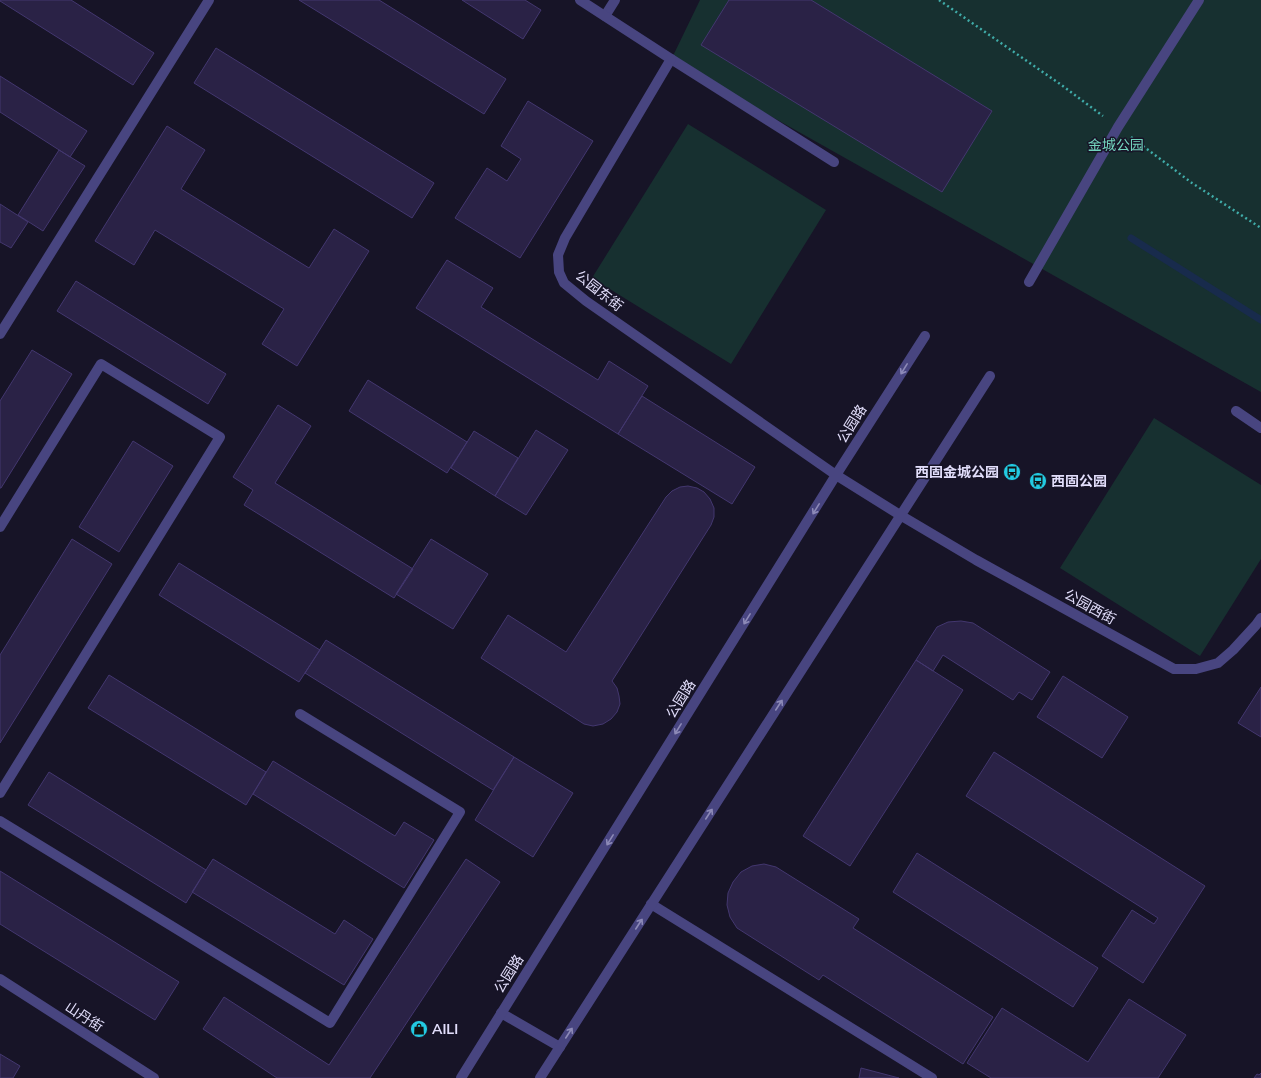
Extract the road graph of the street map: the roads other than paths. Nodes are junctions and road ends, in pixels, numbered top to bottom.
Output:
1 (209, 0) edge
2 (580, 0) edge
3 (615, 0) edge
4 (1199, 0) edge
5 (605, 16) junction
6 (671, 60) junction
7 (834, 162) dead end
8 (1029, 282) dead end
9 (0, 334) edge
10 (925, 336) dead end
11 (990, 376) dead end
12 (1236, 411) dead end
13 (1261, 428) edge
14 (836, 476) junction
15 (900, 515) junction
16 (0, 527) edge
17 (1261, 618) edge
18 (300, 714) dead end
19 (0, 793) edge
20 (0, 821) edge
21 (651, 904) junction
22 (0, 978) edge
23 (501, 1013) junction
24 (560, 1047) junction
25 (154, 1078) edge
26 (461, 1078) edge
27 (540, 1078) edge
28 (932, 1078) edge

1 - 9 street
2 - 5 street
3 - 5 street
4 - 8 street
5 - 6 street
6 - 7 street
6 - 14 street, 公园东街
10 -> 14 street, 公园路
11 - 15 street
12 - 13 street
14 - 15 street, 公园东街
14 -> 23 street, 公园路
15 - 17 street, 公园西街
21 -> 15 street
16 - 19 street
18 - 20 street
24 -> 21 street
21 - 28 street
22 - 25 street, 山丹街
23 - 24 street
23 - 26 street, 公园路
24 - 27 street

